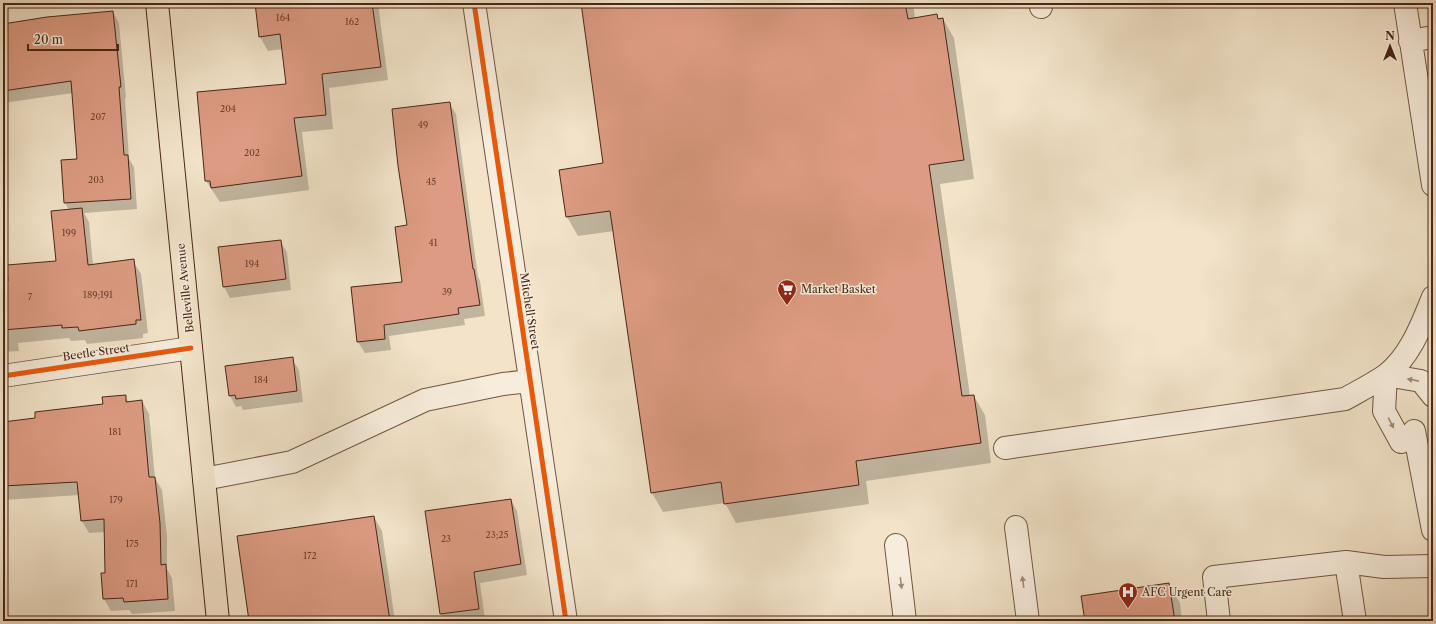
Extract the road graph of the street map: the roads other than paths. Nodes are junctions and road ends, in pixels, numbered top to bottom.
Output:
1 (157, 3) edge
2 (474, 3) edge
3 (1405, 3) edge
4 (1433, 36) edge
5 (1410, 41) junction
6 (1433, 185) edge
7 (1433, 297) edge
8 (191, 348) junction
9 (1386, 375) junction
10 (3, 376) edge
11 (530, 381) junction
12 (1433, 396) edge
13 (1005, 448) dead end
14 (204, 479) junction
15 (1016, 527) dead end
16 (1433, 530) edge
17 (896, 545) dead end
18 (1346, 562) junction
19 (1433, 566) edge
20 (218, 621) edge
21 (566, 621) edge
22 (905, 621) edge
23 (1028, 621) edge
24 (1220, 621) edge
25 (1356, 621) edge

1 - 8 main road, Belleville Avenue
2 - 11 street, Mitchell Street
3 - 5 street
4 - 5 street
5 - 6 street
7 - 9 street
8 - 10 street, Beetle Street
8 - 14 main road, Belleville Avenue
12 -> 9 street
9 - 13 street
9 -> 16 street
11 - 14 street
11 - 21 street, Mitchell Street
14 - 20 main road, Belleville Avenue
23 -> 15 street
17 -> 22 street
18 - 19 street
18 - 24 street
18 - 25 street

